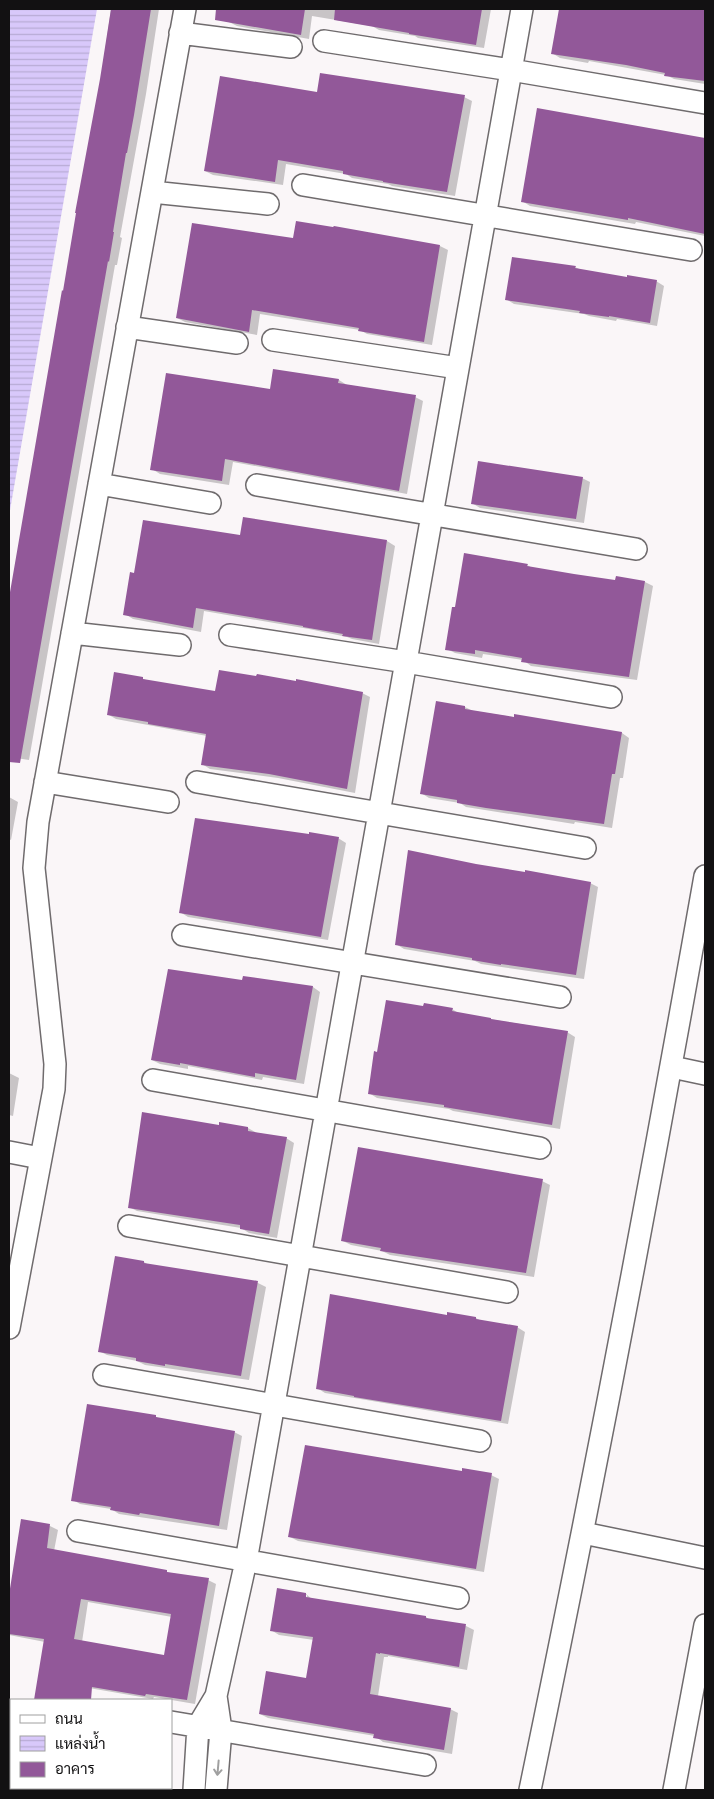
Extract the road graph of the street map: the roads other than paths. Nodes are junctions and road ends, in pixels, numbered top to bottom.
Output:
1 (184, 9) edge
2 (522, 9) edge
3 (180, 33) junction
4 (324, 42) dead end
5 (291, 47) dead end
6 (511, 70) junction
7 (705, 103) edge
8 (303, 185) dead end
9 (152, 192) junction
10 (268, 204) dead end
11 (485, 215) junction
12 (691, 250) dead end
13 (127, 327) junction
14 (273, 340) dead end
15 (237, 343) dead end
16 (458, 368) junction
17 (99, 484) junction
18 (256, 485) dead end
19 (210, 503) dead end
20 (432, 515) junction
21 (636, 549) dead end
22 (72, 634) junction
23 (230, 635) dead end
24 (180, 645) dead end
25 (406, 662) junction
26 (611, 697) dead end
27 (45, 782) junction
28 (197, 782) dead end
29 (168, 802) dead end
30 (379, 813) junction
31 (585, 848) dead end
32 (705, 876) edge
33 (183, 935) dead end
34 (352, 963) junction
35 (560, 998) dead end
36 (672, 1067) junction
37 (705, 1074) edge
38 (153, 1080) dead end
39 (326, 1110) junction
40 (540, 1148) dead end
41 (9, 1152) edge
42 (40, 1158) junction
43 (129, 1226) dead end
44 (300, 1256) junction
45 (507, 1292) dead end
46 (9, 1322) edge
47 (104, 1375) dead end
48 (274, 1404) junction
49 (480, 1440) dead end
50 (78, 1531) dead end
51 (583, 1533) junction
52 (705, 1558) edge
53 (246, 1561) junction
54 (458, 1598) dead end
55 (705, 1624) edge
56 (216, 1696) junction
57 (172, 1722) edge
58 (198, 1726) junction
59 (221, 1730) junction
60 (425, 1765) dead end
61 (194, 1790) edge
62 (216, 1790) edge
63 (530, 1790) edge
64 (674, 1790) edge

1 - 3 street
2 - 6 street
3 - 5 street
3 - 9 street
4 - 6 street
6 - 7 street
6 - 11 street
8 - 11 street
9 - 10 street
9 - 13 street
11 - 12 street
11 - 16 street
13 - 15 street
13 - 17 street
14 - 16 street
16 - 20 street
17 - 19 street
17 - 22 street
18 - 20 street
20 - 21 street
20 - 25 street
22 - 24 street
22 - 27 street
23 - 25 street
25 - 26 street
25 - 30 street
27 - 29 street
27 - 42 street
28 - 30 street
30 - 31 street
30 - 34 street
32 - 36 street
33 - 34 street
34 - 35 street
34 - 39 street
36 - 37 street
36 - 51 street
38 - 39 street
39 - 40 street
39 - 44 street
41 - 42 street
42 - 46 street
43 - 44 street
44 - 45 street
44 - 48 street
47 - 48 street
48 - 49 street
48 - 53 street
50 - 53 street
51 - 52 street
51 - 63 street
53 - 54 street
53 - 56 street
55 - 64 street
56 - 58 street
56 - 59 street
57 - 58 street
58 - 59 street
58 - 61 street
59 - 60 street
59 -> 62 street

